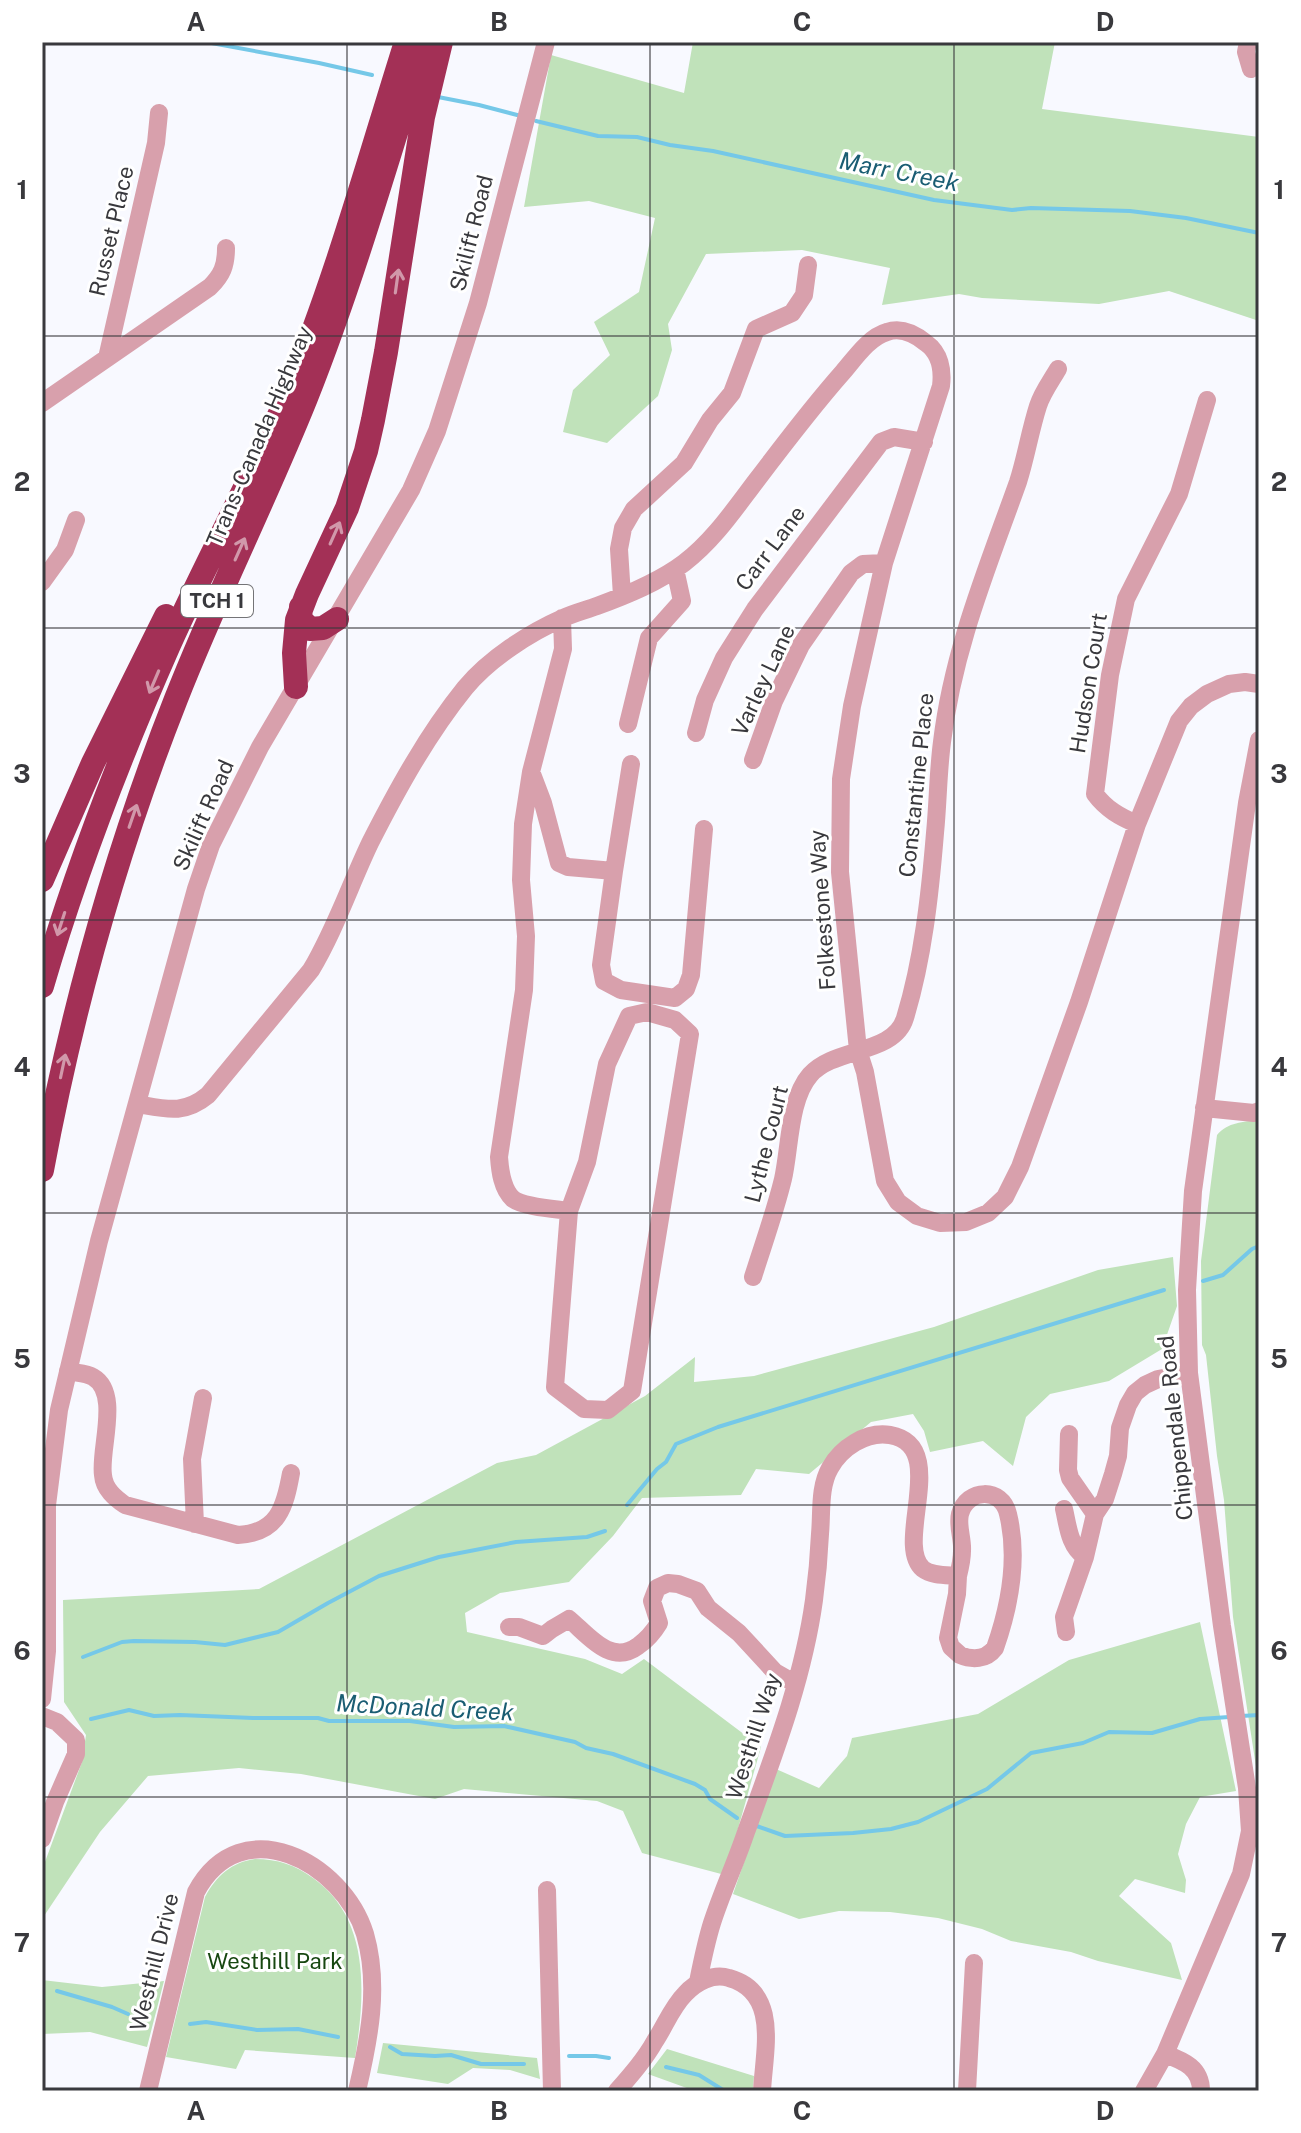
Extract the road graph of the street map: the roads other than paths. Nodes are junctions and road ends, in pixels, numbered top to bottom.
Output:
1 (406, 42) edge
2 (424, 42) edge
3 (441, 42) edge
4 (546, 42) edge
5 (1248, 42) edge
6 (1251, 69) dead end
7 (159, 113) dead end
8 (226, 248) dead end
9 (808, 265) dead end
10 (107, 358) junction
11 (1058, 369) dead end
12 (1207, 400) dead end
13 (42, 403) edge
14 (270, 434) junction
15 (924, 442) junction
16 (76, 520) dead end
17 (884, 563) junction
18 (675, 569) junction
19 (42, 582) edge
20 (622, 596) junction
21 (301, 607) junction
22 (562, 618) junction
23 (337, 619) junction
24 (1259, 684) edge
25 (296, 687) junction
26 (628, 724) dead end
27 (696, 733) dead end
28 (1259, 740) edge
29 (753, 760) dead end
30 (631, 764) dead end
31 (531, 772) junction
32 (1137, 824) junction
33 (704, 829) dead end
34 (614, 871) junction
35 (42, 880) edge
36 (42, 986) edge
37 (858, 1050) junction
38 (137, 1104) junction
39 (1204, 1108) junction
40 (1259, 1111) edge
41 (42, 1170) edge
42 (569, 1211) junction
43 (753, 1277) dead end
44 (68, 1371) junction
45 (1189, 1373) junction
46 (203, 1398) dead end
47 (1069, 1434) dead end
48 (291, 1473) dead end
49 (1064, 1509) dead end
50 (1095, 1514) junction
51 (195, 1524) junction
52 (1085, 1557) junction
53 (958, 1576) junction
54 (509, 1627) dead end
55 (1066, 1632) dead end
56 (796, 1684) junction
57 (42, 1699) edge
58 (42, 1716) edge
59 (42, 1839) edge
60 (547, 1890) dead end
61 (974, 1963) dead end
62 (698, 1982) junction
63 (1165, 2054) junction
64 (148, 2091) edge
65 (357, 2091) edge
66 (552, 2091) edge
67 (617, 2091) edge
68 (762, 2091) edge
69 (967, 2091) edge
70 (1144, 2091) edge
71 (1201, 2091) edge

1 - 14 highway, Trans-Canada Highway / TCH 1
41 -> 2 highway, Trans-Canada Highway / TCH 1
21 -> 3 highway
4 - 23 street, Skilift Road
5 - 6 street
7 - 10 street, Russet Place
8 - 10 street
9 - 20 street
10 - 13 street
11 - 37 street, Constantine Place
12 - 32 street, Hudson Court
14 - 35 highway
14 -> 36 highway, Trans-Canada Highway / TCH 1
15 - 17 street, Folkestone Way
15 - 18 street, Folkestone Way
15 - 27 street, Carr Lane
16 - 19 street
17 - 29 street, Varley Lane
17 - 37 street, Folkestone Way
18 - 20 street, Folkestone Way
18 - 26 street
20 - 22 street, Folkestone Way
21 - 23 highway
21 - 25 highway
22 - 31 street
22 - 38 street, Folkestone Way
23 - 25 street, Skilift Road
24 - 32 street, Folkestone Way
25 - 38 street, Skilift Road
28 - 39 street, Chippendale Road
30 - 34 street
31 - 34 street
31 - 42 street
32 - 37 street, Folkestone Way
33 - 34 street
37 - 43 street, Lythe Court
38 - 44 street, Skilift Road
39 - 40 street
39 - 45 street, Chippendale Road
42 - 42 street
44 - 51 street
44 - 57 street, Skilift Road
45 - 50 street
45 - 63 street, Chippendale Road
46 - 51 street
47 - 50 street
48 - 51 street
49 - 52 street
50 - 52 street
52 - 55 street
53 - 53 street
53 - 56 street, Westhill Way
54 - 56 street
56 - 62 street, Westhill Way
58 - 59 street
60 - 66 street
61 - 69 street
62 - 67 street
62 - 68 street
63 - 70 street, Chippendale Road
63 - 71 street
64 - 65 street, Westhill Drive

